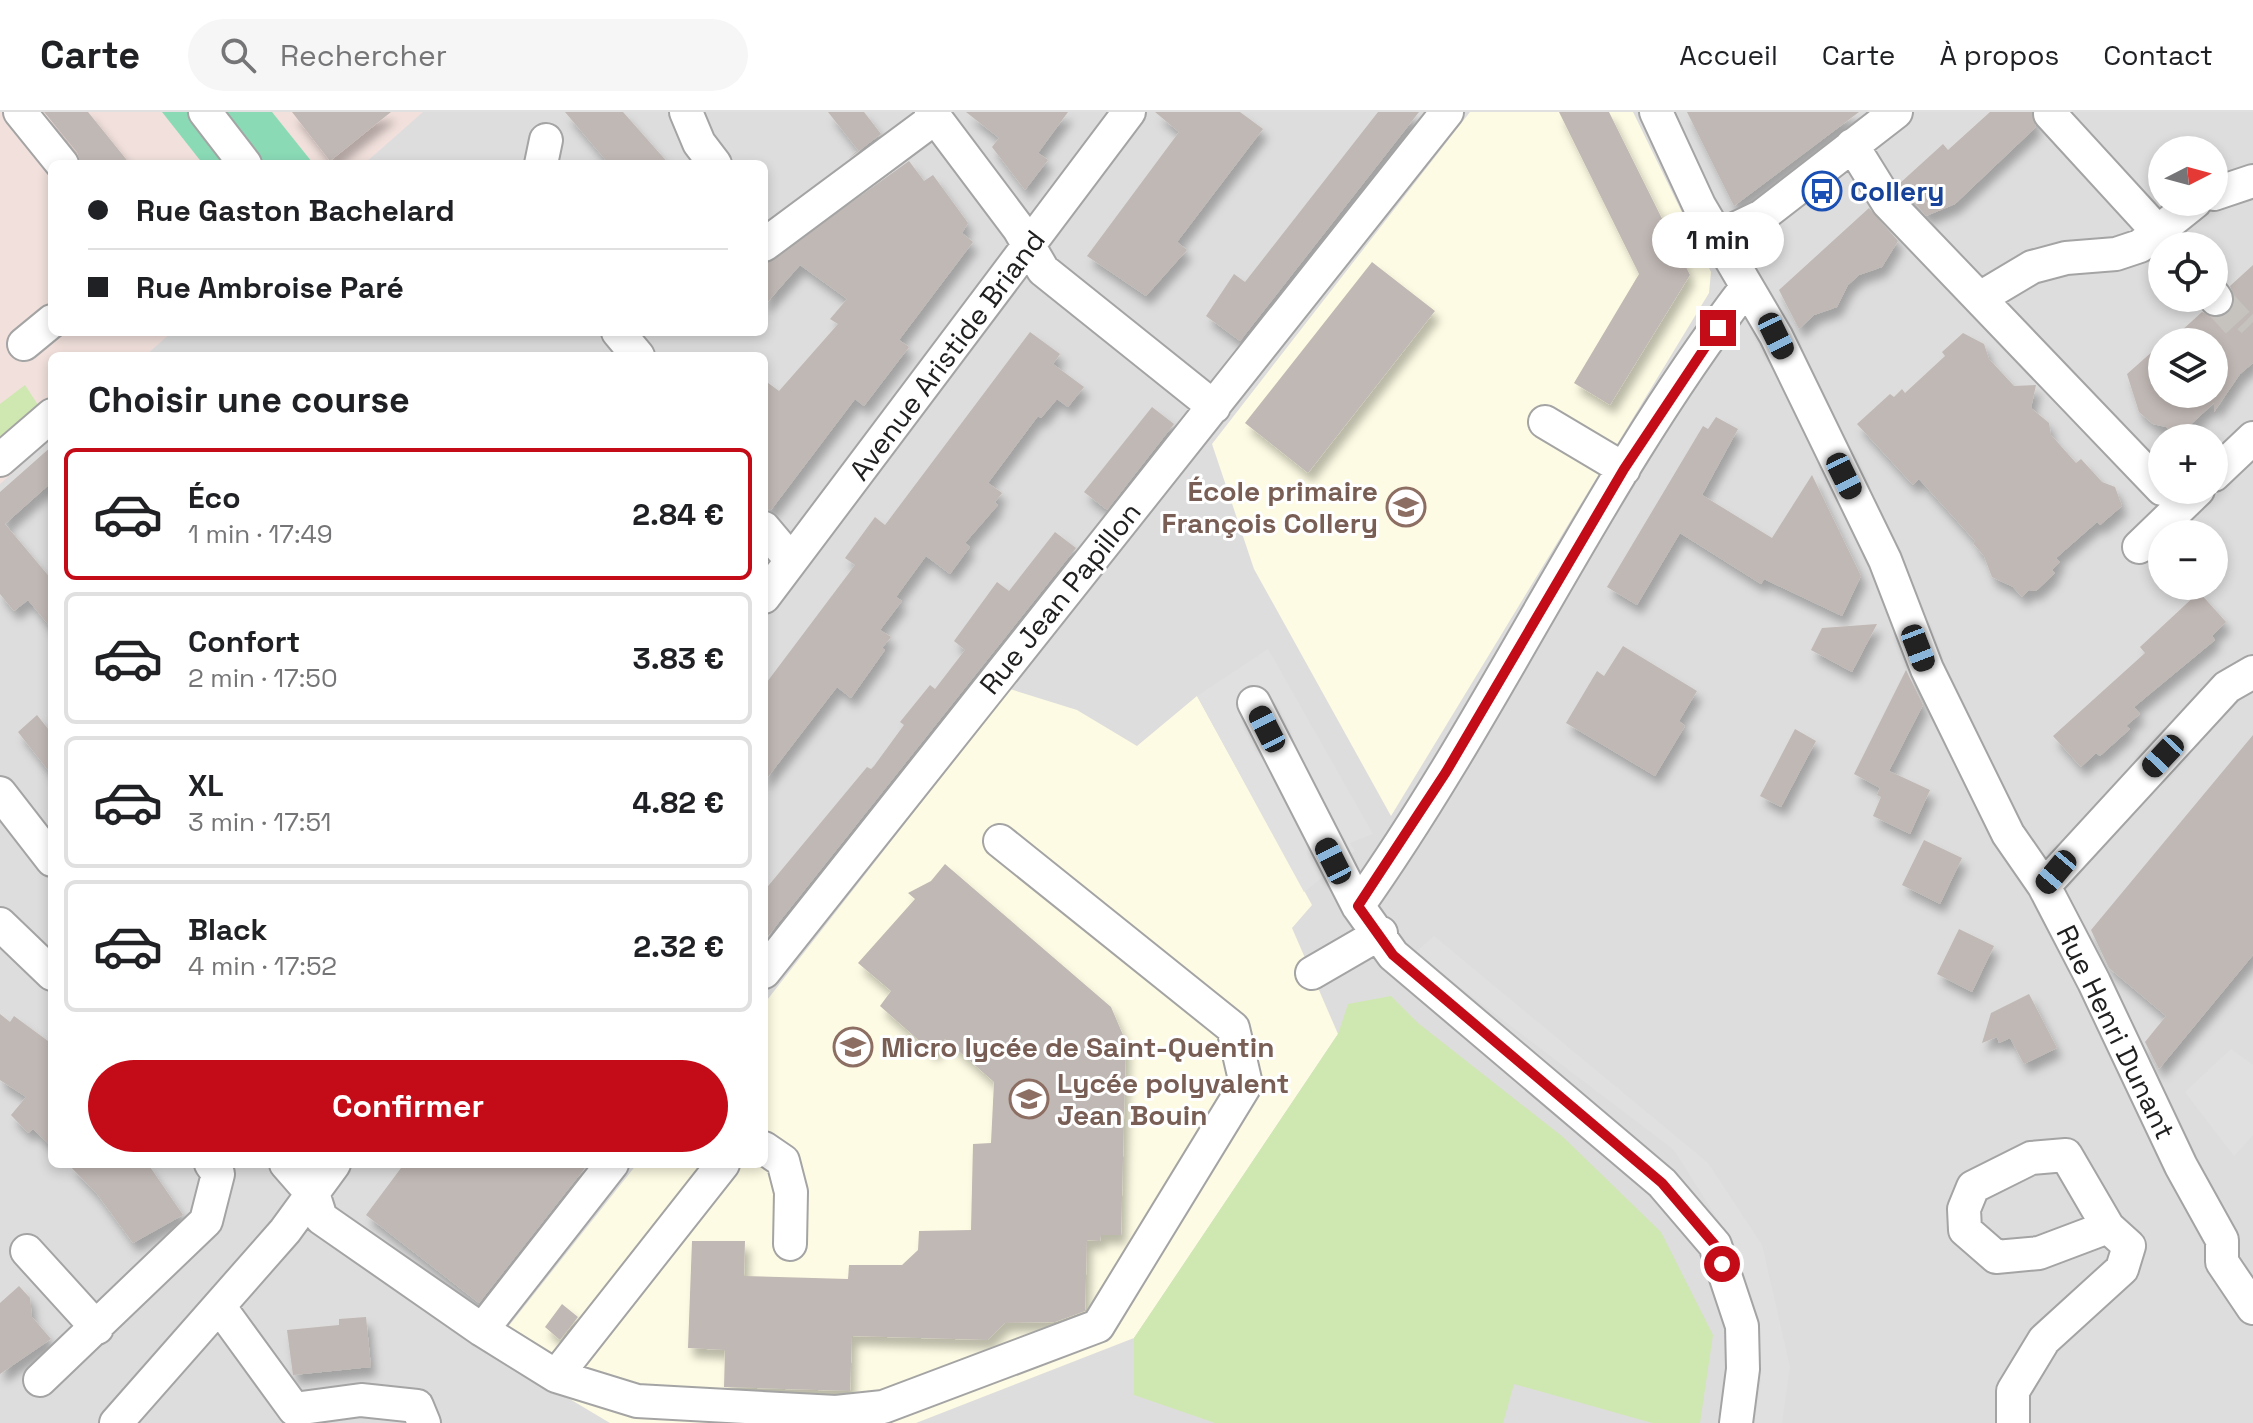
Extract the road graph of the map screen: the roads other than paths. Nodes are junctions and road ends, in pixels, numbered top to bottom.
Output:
1 (20, 112) edge
2 (205, 112) edge
3 (686, 112) edge
4 (1129, 112) edge
5 (1447, 112) edge
6 (1656, 112) edge
7 (1896, 112) edge
8 (2050, 114) dead end
9 (933, 115) edge
10 (1852, 145) junction
11 (59, 160) edge
12 (242, 160) edge
13 (712, 160) edge
14 (2253, 181) edge
15 (2228, 189) edge
16 (2183, 216) edge
17 (2158, 232) edge
18 (2170, 232) edge
19 (768, 236) edge
20 (1718, 237) junction
21 (2148, 244) edge
22 (1029, 246) junction
23 (1745, 289) junction
24 (1980, 298) junction
25 (48, 324) edge
26 (24, 344) dead end
27 (48, 404) edge
28 (1214, 407) junction
29 (1545, 422) dead end
30 (2253, 438) edge
31 (0, 460) edge
32 (2228, 462) edge
33 (2148, 468) edge
34 (1624, 469) junction
35 (2162, 504) edge
36 (768, 533) edge
37 (2139, 547) dead end
38 (791, 560) junction
39 (768, 592) edge
40 (2253, 672) edge
41 (1254, 703) dead end
42 (6, 811) edge
43 (1000, 841) dead end
44 (48, 856) edge
45 (2044, 886) junction
46 (1358, 906) junction
47 (0, 924) edge
48 (1381, 933) junction
49 (768, 967) edge
50 (48, 970) edge
51 (1312, 973) dead end
52 (768, 1151) edge
53 (214, 1168) edge
54 (290, 1168) edge
55 (332, 1168) edge
56 (609, 1168) edge
57 (720, 1168) edge
58 (314, 1196) junction
59 (2108, 1227) dead end
60 (790, 1244) dead end
61 (27, 1251) dead end
62 (219, 1306) junction
63 (2253, 1308) edge
64 (97, 1328) junction
65 (482, 1330) junction
66 (556, 1376) junction
67 (40, 1380) dead end
68 (116, 1423) edge
69 (424, 1423) edge
70 (1736, 1423) edge
71 (2013, 1423) edge

1 - 11 street
2 - 12 street
3 - 13 street
4 - 22 street, Avenue Aristide Briand
5 - 28 street, Rue Jean Papillon
6 - 20 street, Rue Henri Dunant
7 - 10 street
8 - 17 street
9 - 19 street
9 - 22 street
10 - 20 street
10 - 24 street
14 - 15 street
16 - 18 street
20 - 23 street, Rue Henri Dunant
21 - 24 street
22 - 28 street
22 - 38 street, Avenue Aristide Briand
23 - 34 street
23 - 45 street, Rue Henri Dunant
24 - 33 street
25 - 26 street
27 - 31 street
28 - 49 street, Rue Jean Papillon
29 - 34 street
30 - 32 street
34 - 46 street
35 - 37 street
36 - 38 street
38 - 39 street, Avenue Aristide Briand
40 - 45 street
41 - 46 street
42 - 44 street
43 - 66 street
45 - 63 street, Rue Henri Dunant
46 - 48 street
47 - 50 street
48 - 51 street
48 - 70 street
52 - 60 street
53 - 64 street
54 - 58 street
55 - 58 street
56 - 65 street
57 - 66 street
58 - 62 street
58 - 65 street
59 - 71 street
61 - 64 street
62 - 68 street
62 - 69 street
64 - 67 street
65 - 66 street

